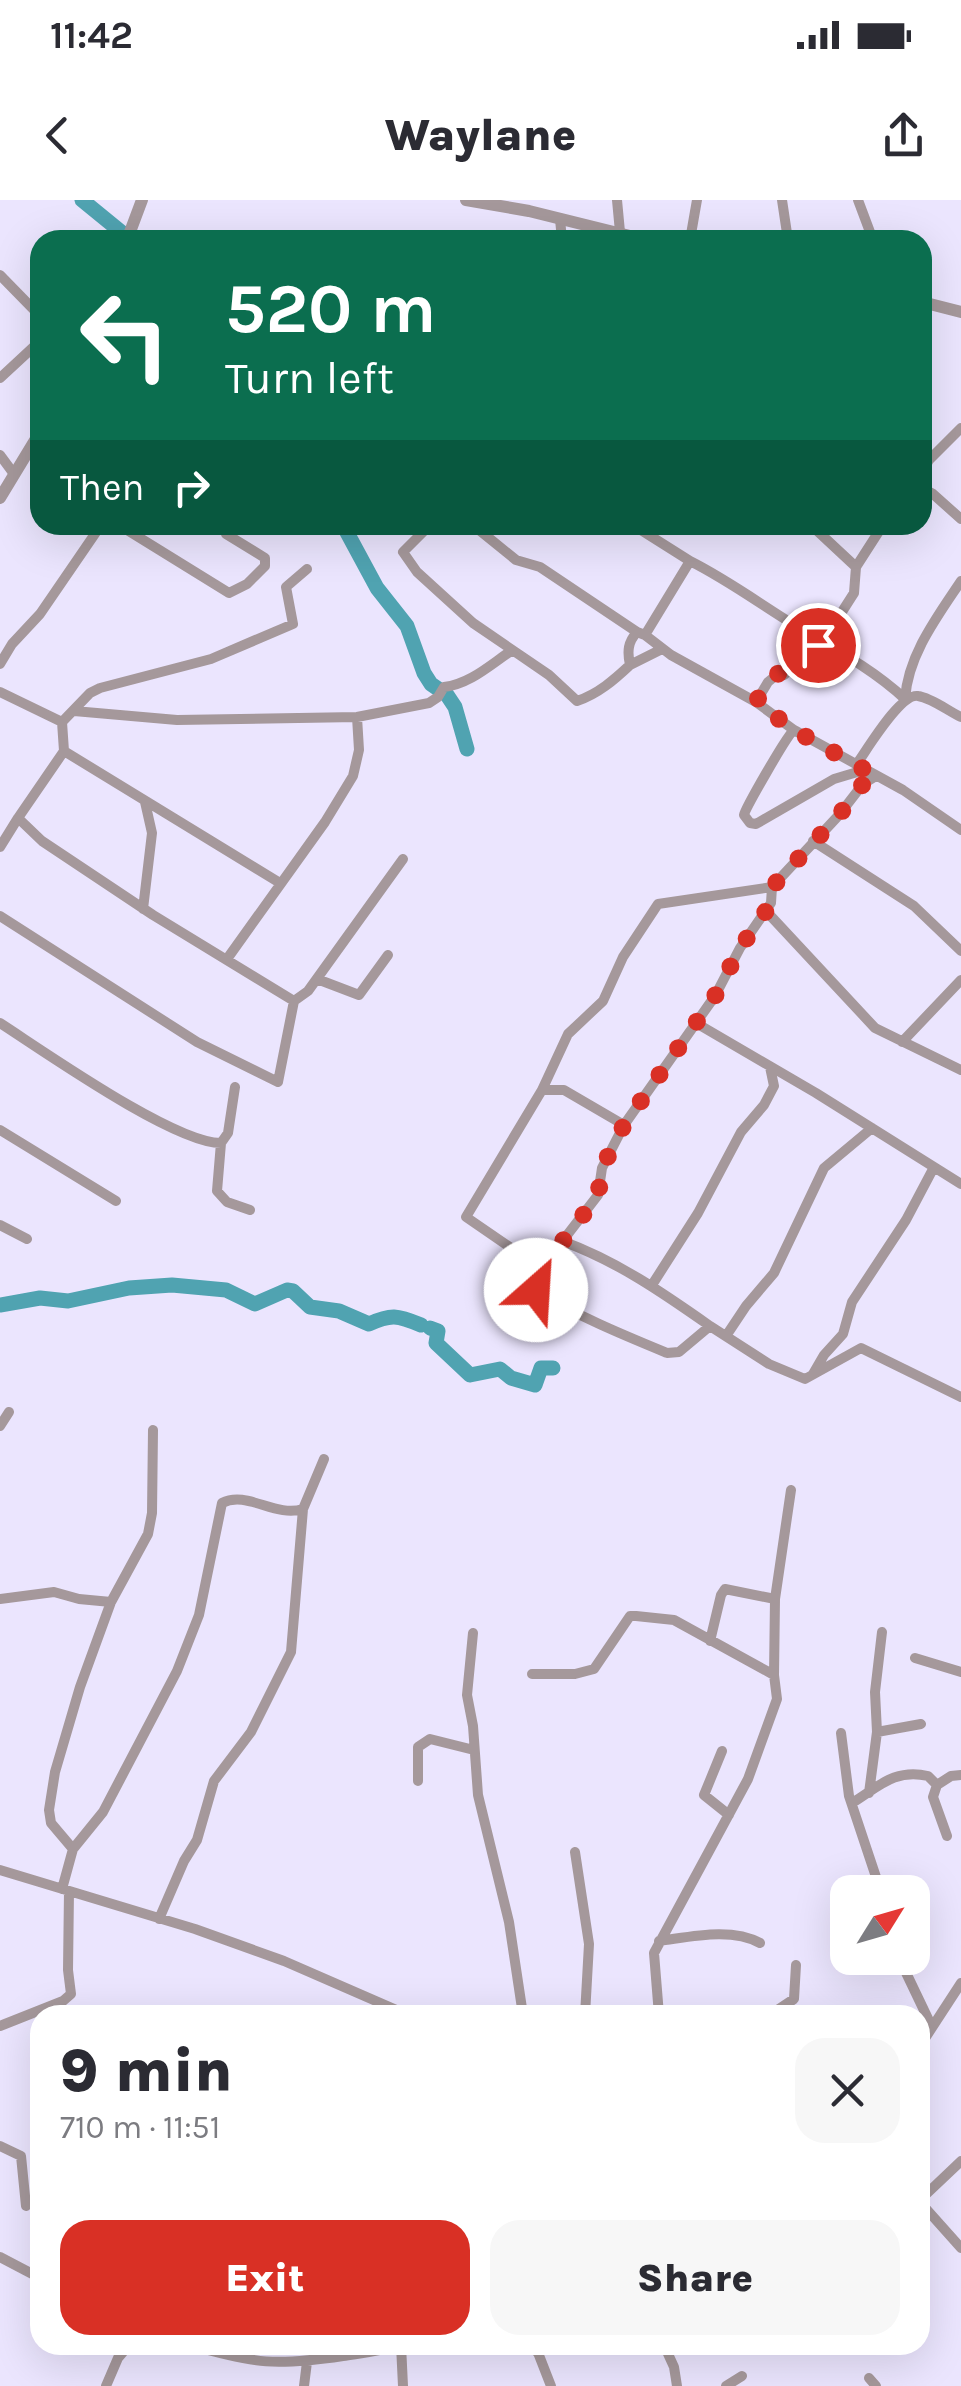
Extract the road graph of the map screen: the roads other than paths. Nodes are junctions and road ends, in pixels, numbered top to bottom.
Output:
1 (142, 200) edge
2 (466, 200) edge
3 (617, 200) edge
4 (697, 200) edge
5 (782, 200) edge
6 (858, 200) edge
7 (485, 202) edge
8 (560, 219) junction
9 (131, 230) edge
10 (561, 230) edge
11 (611, 230) edge
12 (620, 230) edge
13 (692, 230) edge
14 (786, 230) edge
15 (869, 230) edge
16 (0, 275) edge
17 (932, 305) edge
18 (30, 306) edge
19 (961, 312) edge
20 (30, 350) edge
21 (0, 378) edge
22 (961, 428) edge
23 (30, 448) edge
24 (0, 456) edge
25 (932, 457) edge
26 (14, 474) junction
27 (932, 493) edge
28 (0, 498) edge
29 (961, 519) edge
30 (94, 535) edge
31 (135, 535) edge
32 (228, 535) edge
33 (420, 535) edge
34 (485, 535) edge
35 (649, 535) edge
36 (822, 535) edge
37 (877, 535) edge
38 (690, 561) junction
39 (856, 567) junction
40 (307, 569) dead end
41 (961, 580) edge
42 (641, 634) junction
43 (824, 640) junction
44 (662, 649) junction
45 (512, 650) junction
46 (0, 664) edge
47 (630, 664) junction
48 (0, 692) edge
49 (905, 699) junction
50 (756, 702) junction
51 (74, 711) junction
52 (357, 717) junction
53 (961, 717) edge
54 (62, 722) junction
55 (794, 730) junction
56 (64, 751) junction
57 (860, 767) junction
58 (876, 776) junction
59 (145, 801) junction
60 (18, 818) junction
61 (961, 830) edge
62 (814, 841) junction
63 (0, 847) edge
64 (403, 859) dead end
65 (280, 883) junction
66 (772, 887) junction
67 (143, 909) junction
68 (766, 911) junction
69 (0, 916) edge
70 (961, 950) edge
71 (388, 954) dead end
72 (227, 959) junction
73 (318, 979) junction
74 (961, 980) edge
75 (294, 1001) junction
76 (0, 1023) edge
77 (696, 1023) junction
78 (902, 1042) junction
79 (770, 1066) junction
80 (961, 1070) edge
81 (791, 1080) junction
82 (774, 1086) junction
83 (235, 1087) dead end
84 (542, 1090) junction
85 (624, 1125) junction
86 (872, 1128) junction
87 (0, 1130) edge
88 (221, 1144) junction
89 (933, 1169) junction
90 (961, 1184) edge
91 (116, 1201) dead end
92 (250, 1210) dead end
93 (0, 1225) edge
94 (27, 1240) dead end
95 (562, 1241) junction
96 (532, 1270) junction
97 (652, 1285) junction
98 (710, 1326) junction
99 (726, 1336) junction
100 (812, 1376) junction
101 (961, 1397) edge
102 (8, 1412) dead end
103 (0, 1426) edge
104 (152, 1430) dead end
105 (324, 1459) dead end
106 (791, 1490) dead end
107 (303, 1509) junction
108 (0, 1599) edge
109 (775, 1599) junction
110 (110, 1602) junction
111 (882, 1632) dead end
112 (473, 1633) dead end
113 (710, 1641) junction
114 (916, 1658) dead end
115 (961, 1672) edge
116 (532, 1674) dead end
117 (774, 1675) junction
118 (921, 1724) dead end
119 (877, 1732) junction
120 (841, 1733) dead end
121 (474, 1750) junction
122 (722, 1750) dead end
123 (961, 1775) edge
124 (418, 1781) dead end
125 (937, 1785) junction
126 (869, 1793) junction
127 (852, 1803) junction
128 (729, 1815) junction
129 (947, 1836) dead end
130 (74, 1849) junction
131 (575, 1852) dead end
132 (0, 1870) edge
133 (876, 1875) edge
134 (66, 1890) junction
135 (159, 1919) junction
136 (659, 1941) junction
137 (760, 1943) dead end
138 (796, 1965) dead end
139 (907, 1975) edge
140 (961, 1983) edge
141 (53, 2005) edge
142 (379, 2005) edge
143 (521, 2005) edge
144 (586, 2005) edge
145 (658, 2005) edge
146 (785, 2005) edge
147 (921, 2005) edge
148 (30, 2014) edge
149 (930, 2023) edge
150 (0, 2026) edge
151 (932, 2027) junction
152 (930, 2030) edge
153 (0, 2146) edge
154 (958, 2168) edge
155 (930, 2192) edge
156 (26, 2206) dead end
157 (930, 2212) edge
158 (961, 2248) edge
159 (0, 2257) edge
160 (30, 2273) edge
161 (121, 2355) edge
162 (228, 2355) edge
163 (359, 2355) edge
164 (400, 2355) edge
165 (538, 2355) edge
166 (668, 2355) edge
167 (308, 2362) junction
168 (742, 2376) dead end
169 (106, 2386) edge
170 (304, 2386) edge
171 (403, 2386) edge
172 (551, 2386) edge
173 (678, 2386) edge
174 (726, 2386) edge

1 - 9 street
2 - 7 street
3 - 12 street
4 - 13 street
5 - 14 street
6 - 15 street
7 - 8 street
8 - 10 street
8 - 11 street
16 - 18 street
17 - 19 street
20 - 21 street
22 - 25 street
23 - 26 street
24 - 26 street
26 - 28 street
27 - 29 street
30 - 46 street
31 - 32 street
33 - 45 street
34 - 42 street
35 - 38 street
36 - 39 street
37 - 39 street
38 - 42 street
38 - 43 street
39 - 43 street
40 - 51 street
41 - 49 street
42 - 44 street
42 - 47 street
43 - 49 street
43 - 50 street
44 - 47 street
44 - 50 street
45 - 47 street
45 - 52 street
48 - 54 street
49 - 53 street
49 - 57 street
50 - 55 street
51 - 52 street
51 - 54 street
52 - 65 street
54 - 56 street
55 - 57 street
55 - 57 street
56 - 59 street
56 - 60 street
57 - 58 street
58 - 61 street
58 - 62 street
59 - 65 street
59 - 67 street
60 - 63 street
60 - 67 street
62 - 66 street
62 - 70 street
64 - 73 street
65 - 72 street
66 - 68 street
66 - 84 street
67 - 72 street
68 - 77 street
68 - 78 street
69 - 75 street
71 - 73 street
72 - 75 street
73 - 75 street
74 - 78 street
76 - 88 street
77 - 79 street
77 - 85 street
78 - 80 street
79 - 81 street
79 - 82 street
81 - 82 street
81 - 86 street
82 - 97 street
83 - 88 street
84 - 85 street
84 - 96 street
85 - 95 street
86 - 89 street
86 - 99 street
87 - 91 street
88 - 92 street
89 - 90 street
89 - 100 street
93 - 94 street
95 - 96 street
95 - 97 street
96 - 98 street
97 - 98 street
98 - 99 street
99 - 100 street
100 - 101 street
102 - 103 street
104 - 110 street
105 - 107 street
106 - 109 street
107 - 130 street
107 - 135 street
108 - 110 street
109 - 113 street
109 - 117 street
110 - 130 street
111 - 119 street
112 - 121 street
113 - 116 street
113 - 117 street
114 - 115 street
117 - 128 street
118 - 119 street
119 - 126 street
120 - 127 street
121 - 124 street
121 - 143 street
122 - 128 street
123 - 125 street
125 - 126 street
125 - 129 street
126 - 127 street
127 - 133 street
128 - 136 street
130 - 134 street
131 - 144 street
132 - 134 street
134 - 135 street
134 - 141 street
135 - 142 street
136 - 137 street
136 - 145 street
138 - 146 street
139 - 147 street
140 - 151 street
148 - 150 street
149 - 151 street
151 - 152 street
153 - 156 street
154 - 155 street
157 - 158 street
159 - 160 street
161 - 169 street
162 - 167 street
163 - 167 street
164 - 171 street
165 - 172 street
166 - 173 street
167 - 170 street
168 - 174 street

